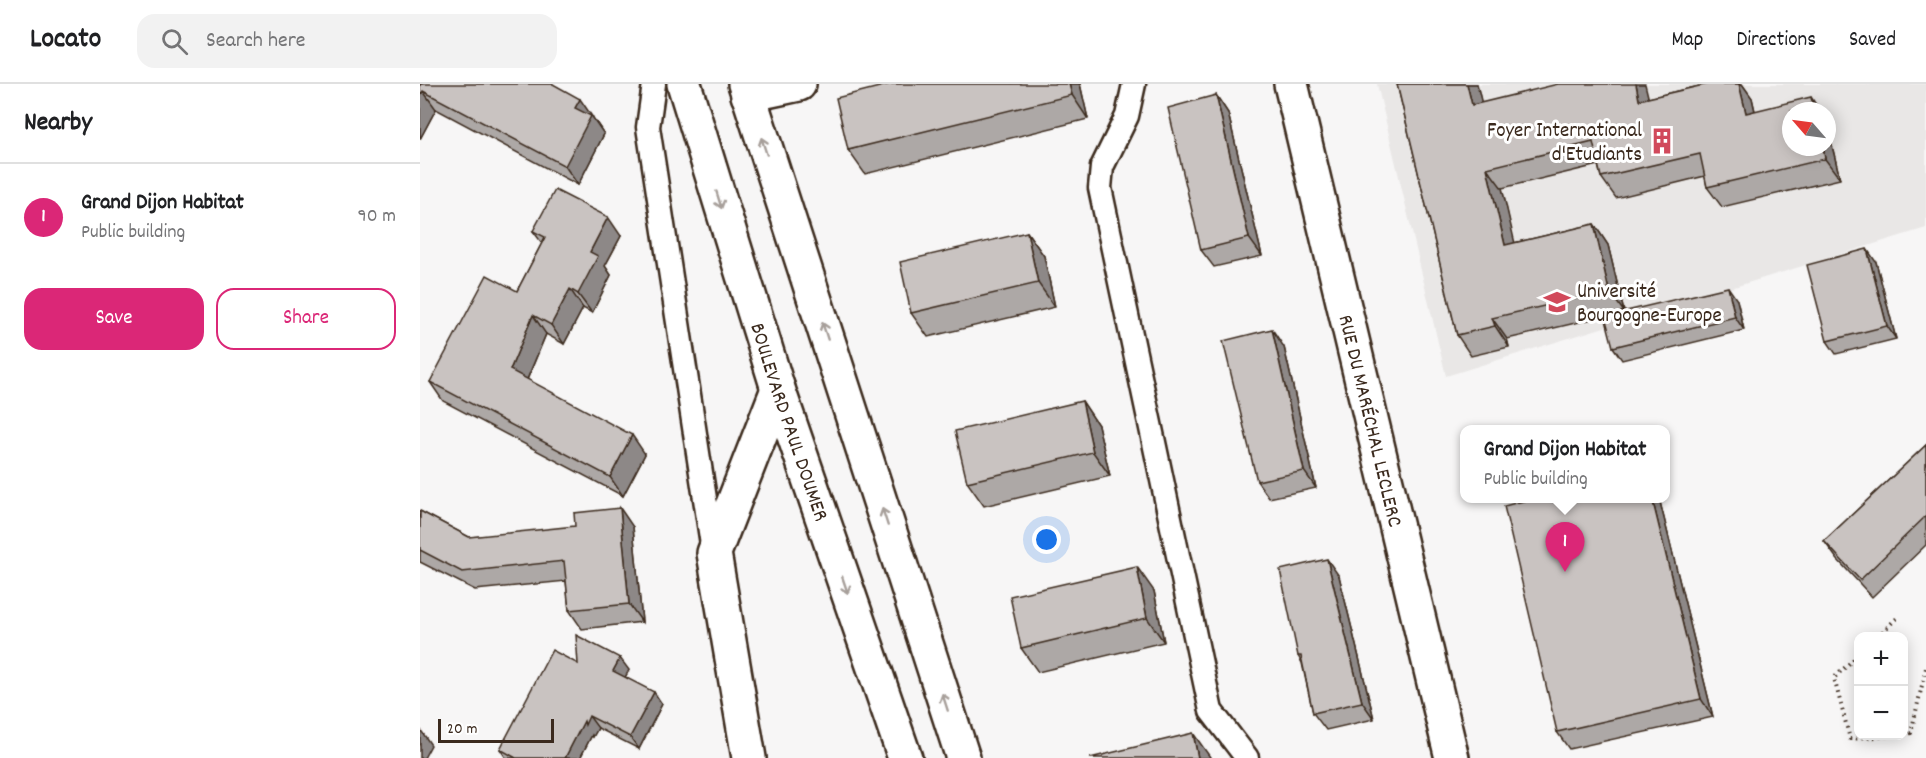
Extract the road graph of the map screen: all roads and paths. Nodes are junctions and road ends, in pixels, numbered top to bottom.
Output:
1 (654, 84) edge
2 (684, 84) edge
3 (799, 84) edge
4 (1134, 84) edge
5 (1291, 84) edge
6 (747, 89) edge
7 (778, 389) junction
8 (714, 553) junction
9 (1898, 617) dead end
10 (1882, 632) edge
11 (1854, 659) edge
12 (1926, 668) edge
13 (1908, 733) edge
14 (1854, 739) edge
15 (749, 758) edge
16 (904, 758) edge
17 (963, 758) edge
18 (1247, 758) edge
19 (1452, 758) edge

1 - 8 lane
2 -> 7 main road, BOULEVARD PAUL DOUMER
3 - 6 main road
4 - 18 lane
5 - 19 main road, RUE DU MARÉCHAL LECLERC
17 -> 6 main road
7 - 8 main road
7 -> 16 main road, BOULEVARD PAUL DOUMER
8 - 15 main road
9 - 10 path
11 - 14 path
12 - 13 path

